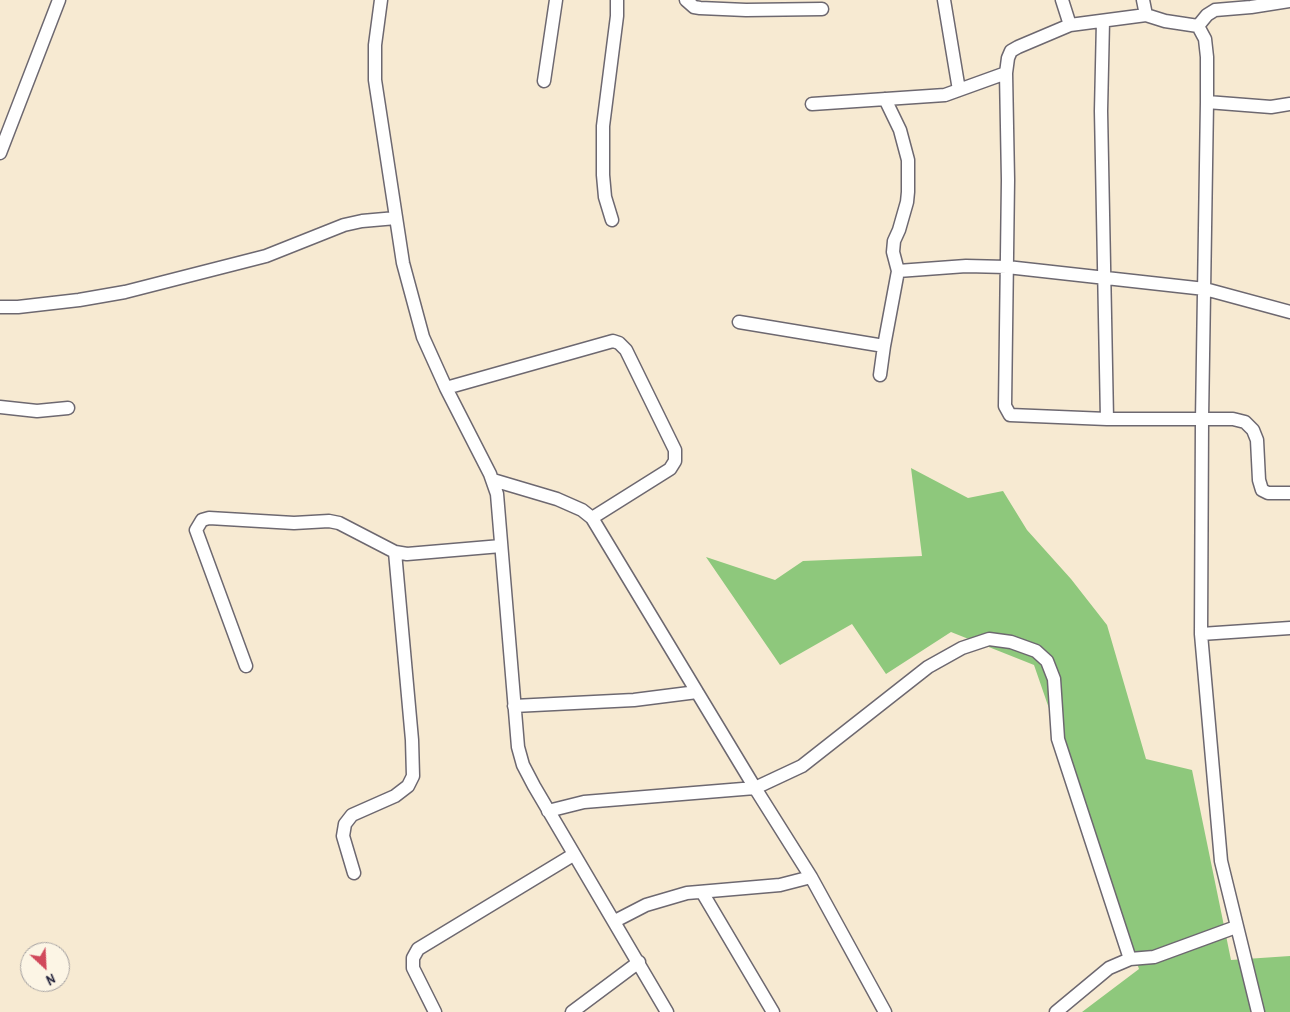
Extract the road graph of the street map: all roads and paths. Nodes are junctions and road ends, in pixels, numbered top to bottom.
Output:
1 (59, 0) edge
2 (381, 0) edge
3 (556, 0) edge
4 (617, 0) edge
5 (686, 0) edge
6 (944, 0) edge
7 (1062, 0) edge
8 (1143, 0) edge
9 (1290, 1) edge
10 (822, 9) dead end
11 (1146, 16) junction
12 (1103, 21) junction
13 (1070, 25) junction
14 (1198, 26) junction
15 (1006, 73) junction
16 (544, 81) dead end
17 (960, 90) junction
18 (885, 99) junction
19 (1207, 102) junction
20 (812, 104) dead end
21 (1290, 104) edge
22 (0, 153) edge
23 (396, 218) junction
24 (612, 220) dead end
25 (1007, 266) junction
26 (898, 271) junction
27 (1104, 278) junction
28 (1205, 289) junction
29 (0, 307) edge
30 (1290, 312) edge
31 (739, 322) dead end
32 (884, 346) junction
33 (880, 374) dead end
34 (446, 388) junction
35 (0, 408) edge
36 (68, 408) dead end
37 (1107, 419) junction
38 (1202, 420) junction
39 (493, 480) junction
40 (1290, 493) edge
41 (592, 518) junction
42 (501, 546) junction
43 (395, 552) junction
44 (1290, 628) edge
45 (1202, 634) junction
46 (246, 666) dead end
47 (697, 692) junction
48 (514, 706) junction
49 (756, 788) junction
50 (548, 812) junction
51 (574, 855) junction
52 (354, 873) dead end
53 (811, 877) junction
54 (702, 892) junction
55 (615, 920) junction
56 (1236, 927) junction
57 (1130, 958) junction
58 (639, 962) junction
59 (435, 1012) edge
60 (572, 1012) edge
61 (667, 1012) edge
62 (772, 1012) edge
63 (885, 1012) edge
64 (1056, 1012) edge
65 (1258, 1012) edge

1 - 22 street
2 - 23 street
3 - 16 street
4 - 24 street
5 - 10 street
6 - 17 street
7 - 13 street
8 - 11 street
9 - 14 street
11 - 12 street
11 - 14 street
12 - 13 street
12 - 27 street
13 - 15 street
14 - 19 street
15 - 17 street
15 - 25 street
17 - 18 street
18 - 20 street
18 - 26 street
19 - 21 street
19 - 28 street
23 - 29 street
23 - 34 street
25 - 26 street
25 - 27 street
25 - 37 street
26 - 32 street
27 - 28 street
27 - 37 street
28 - 30 street
28 - 38 street
31 - 32 street
32 - 33 street
34 - 39 street
34 - 41 street
35 - 36 street
37 - 38 street
38 - 40 street
38 - 45 street
39 - 41 street
39 - 42 street
41 - 47 street
42 - 43 street
42 - 48 street
43 - 46 street
43 - 52 street
44 - 45 street
45 - 56 street
47 - 48 street
47 - 49 street
48 - 50 street
49 - 50 street
49 - 53 street
49 - 57 street
50 - 51 street
51 - 55 street
51 - 59 street
53 - 54 street
53 - 63 street
54 - 55 street
54 - 62 street
55 - 58 street
56 - 57 street
56 - 65 street
57 - 64 street
58 - 60 street
58 - 61 street

